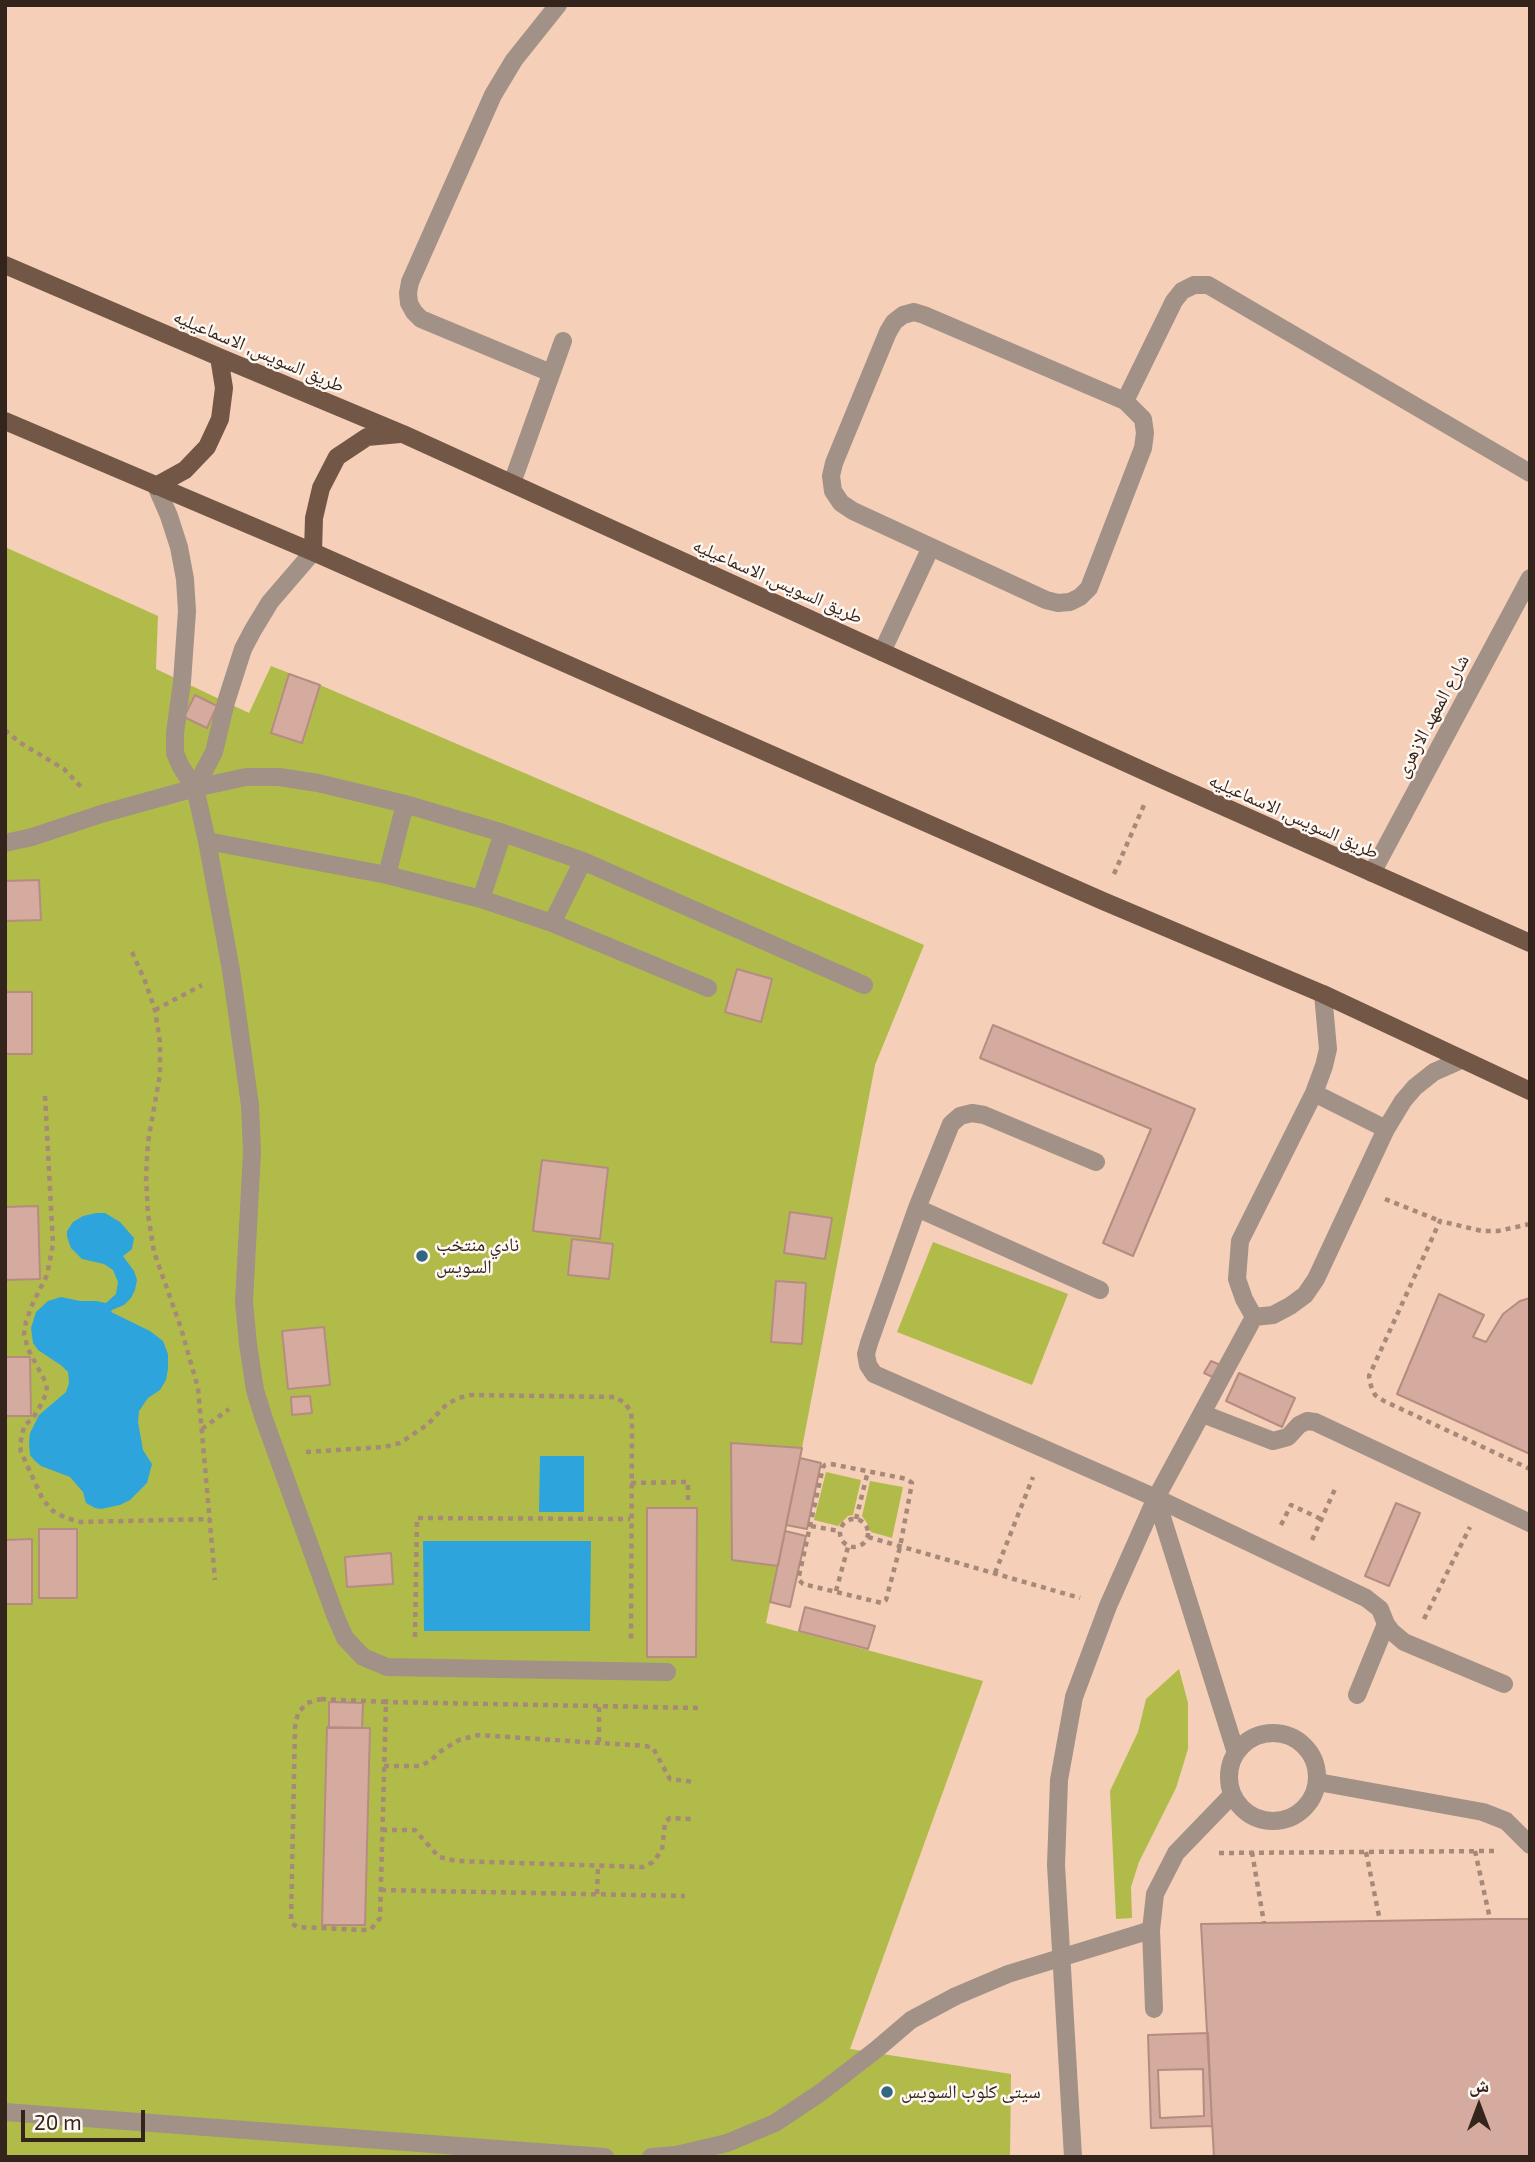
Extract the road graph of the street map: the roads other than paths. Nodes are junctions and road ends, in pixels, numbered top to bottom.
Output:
1 (558, 5) edge
2 (5, 265) edge
3 (563, 341) dead end
4 (219, 357) junction
5 (551, 373) junction
6 (1125, 401) junction
7 (5, 421) edge
8 (403, 434) junction
9 (1530, 472) edge
10 (512, 483) junction
11 (156, 486) junction
12 (931, 547) junction
13 (313, 552) junction
14 (1530, 578) edge
15 (883, 652) junction
16 (195, 788) junction
17 (405, 804) junction
18 (503, 833) junction
19 (207, 841) junction
20 (5, 843) edge
21 (583, 861) junction
22 (1372, 873) junction
23 (387, 875) junction
24 (481, 899) junction
25 (552, 923) junction
26 (1530, 943) edge
27 (864, 985) dead end
28 (708, 988) dead end
29 (1323, 994) junction
30 (1461, 1060) junction
31 (1530, 1091) edge
32 (1314, 1093) junction
33 (1386, 1129) junction
34 (1096, 1162) dead end
35 (917, 1208) junction
36 (1100, 1290) dead end
37 (1254, 1317) junction
38 (1203, 1414) junction
39 (1156, 1498) junction
40 (1530, 1522) edge
41 (1386, 1624) junction
42 (667, 1672) dead end
43 (1504, 1684) dead end
44 (1357, 1695) dead end
45 (1236, 1753) junction
46 (1318, 1782) junction
47 (1232, 1794) junction
48 (1530, 1845) edge
49 (1151, 1930) junction
50 (1063, 1958) junction
51 (1154, 2009) dead end
52 (5, 2112) edge
53 (606, 2157) edge
54 (651, 2157) edge
55 (1073, 2157) edge

1 - 5 street
2 - 4 main road, طريق السويس, الاسماعيليه
3 - 5 street
4 - 8 main road, طريق السويس, الاسماعيليه
4 - 11 main road
5 - 10 street
6 - 9 street
6 - 12 street
6 - 12 street
7 - 11 main road
8 - 10 main road, طريق السويس, الاسماعيليه
8 - 13 main road
10 - 15 main road, طريق السويس, الاسماعيليه
11 - 13 main road
11 - 16 street
12 - 15 street
13 - 16 street
13 - 29 main road
14 - 22 street, شارع المعهد الازهرى
15 - 22 main road, طريق السويس, الاسماعيليه
16 - 17 street
16 - 19 street
16 - 20 street
17 - 18 street
17 - 23 street
18 - 21 street
18 - 24 street
19 - 23 street
19 - 42 street
21 - 25 street
21 - 27 street
22 - 26 main road, طريق السويس, الاسماعيليه
23 - 24 street
24 - 25 street
25 - 28 street
29 - 30 main road
29 - 32 street
30 - 31 main road
30 - 33 street
32 - 33 street
32 - 37 street
33 - 37 street
34 - 35 street
35 - 36 street
35 - 39 street
37 - 38 street
38 - 39 street
38 - 40 street
39 - 41 street
39 - 45 street
39 - 50 street
41 - 43 street
41 - 44 street
45 - 46 street
45 - 47 street
46 - 47 street
46 - 48 street
47 - 49 street
49 - 50 street
49 - 51 street
50 - 54 street
50 - 55 street
52 - 53 street

